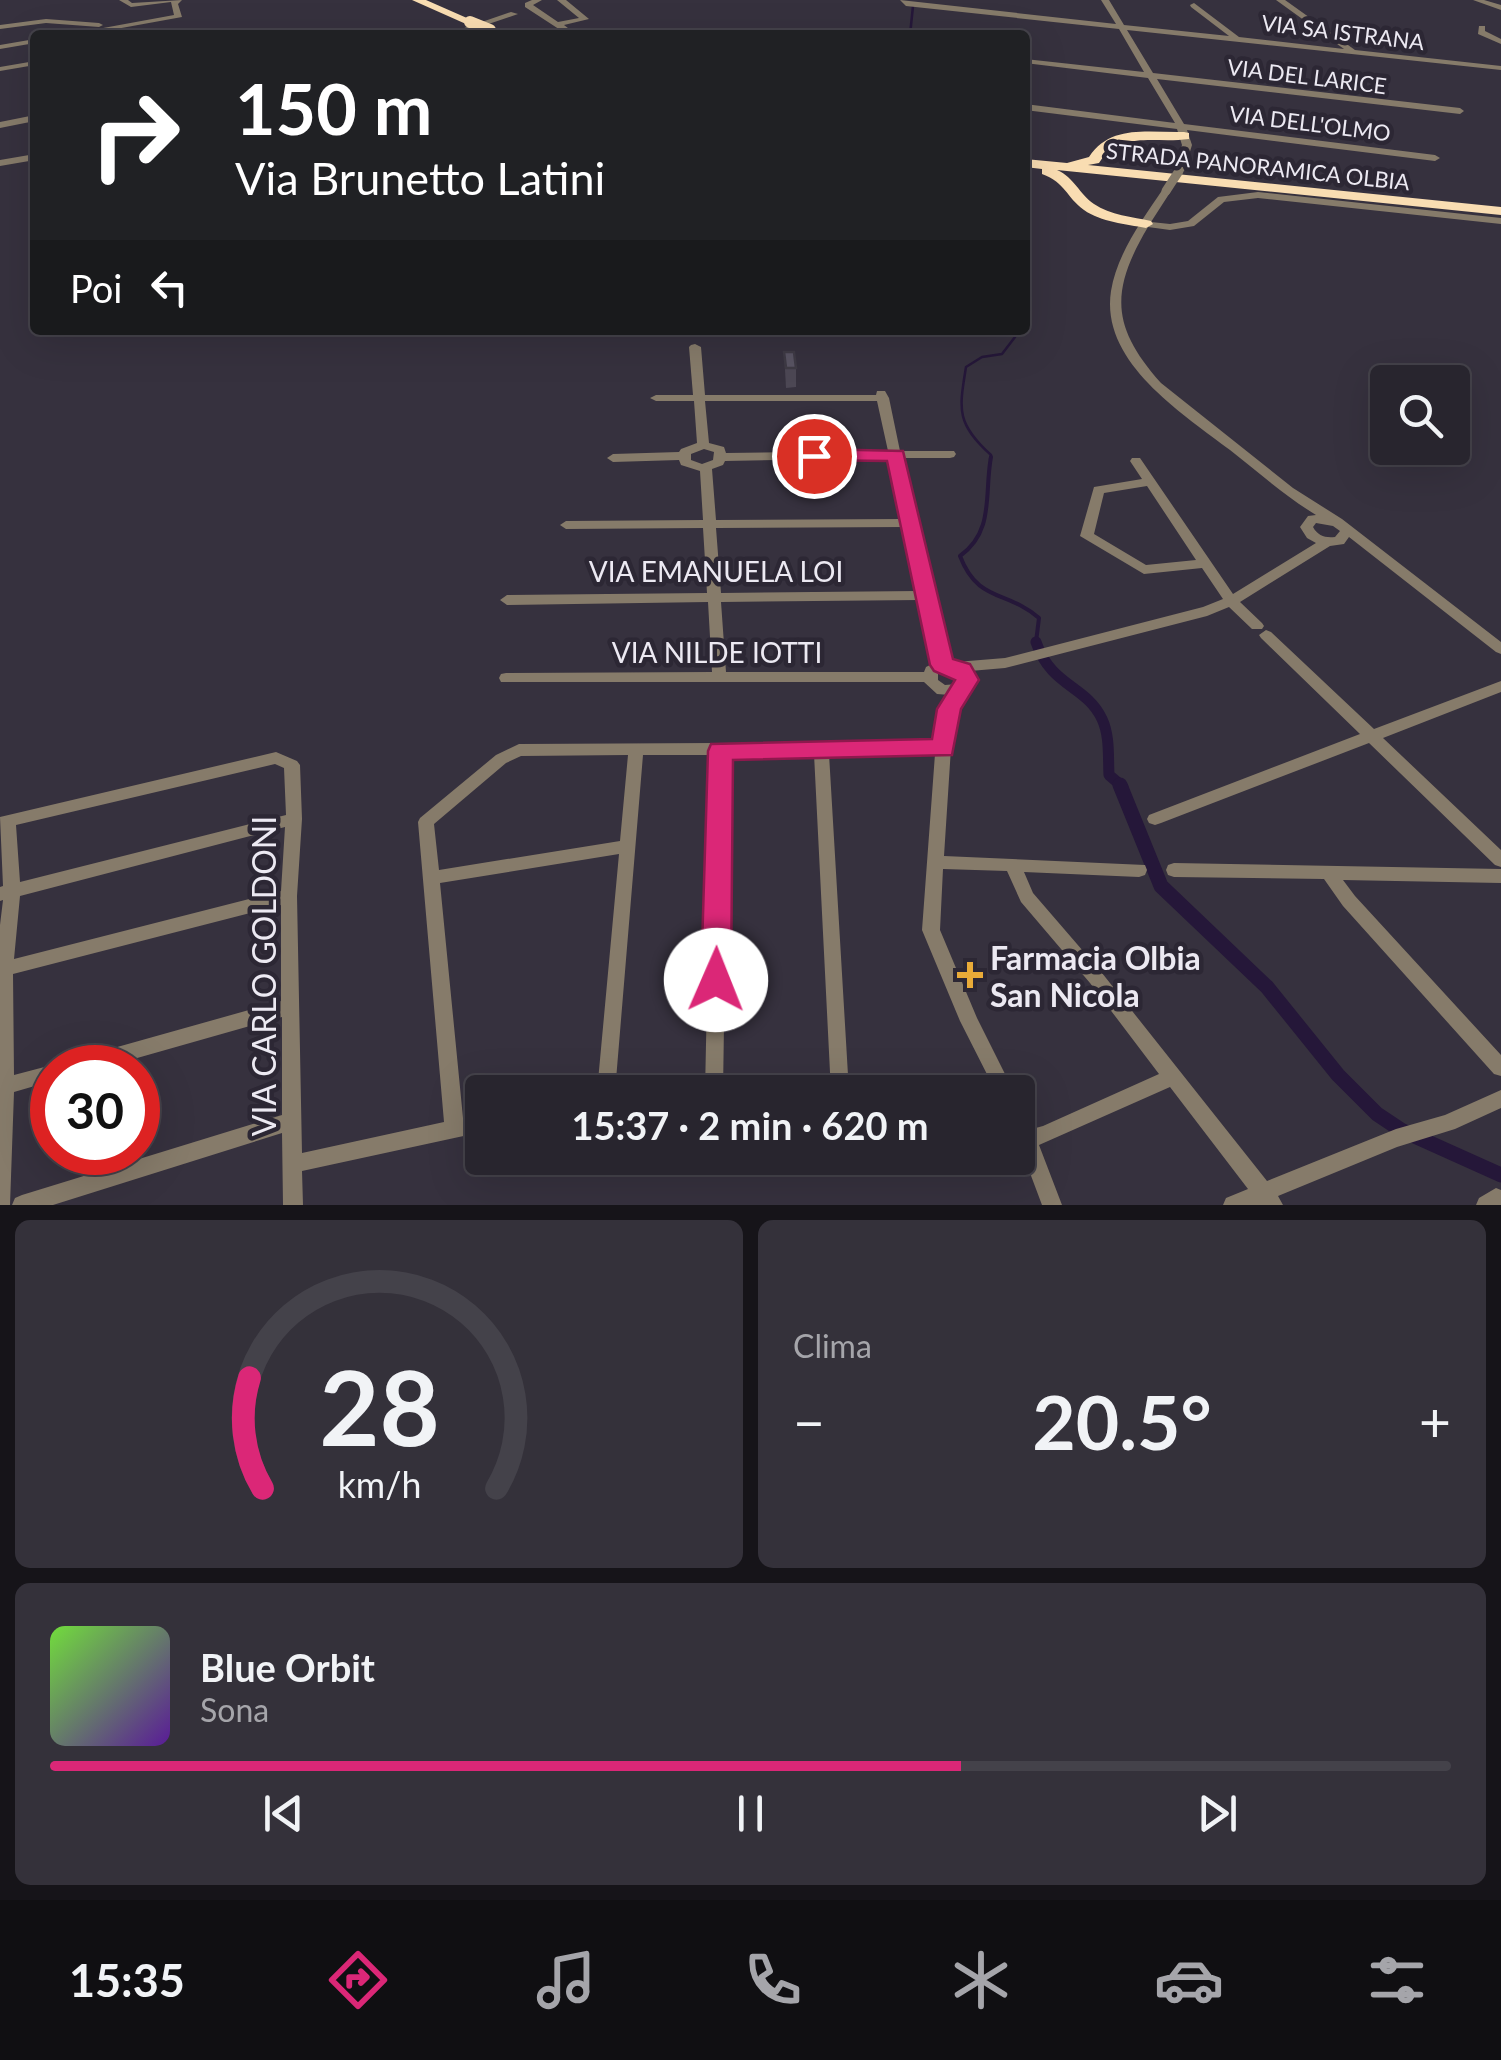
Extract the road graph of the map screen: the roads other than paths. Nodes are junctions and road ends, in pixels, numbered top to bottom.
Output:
1 (123, 0) edge
2 (174, 0) edge
3 (416, 0) edge
4 (538, 0) edge
5 (561, 0) edge
6 (904, 0) edge
7 (991, 0) edge
8 (1105, 0) edge
9 (1280, 0) edge
10 (1477, 0) edge
11 (1194, 5) dead end
12 (1501, 8) edge
13 (997, 12) junction
14 (514, 14) dead end
15 (558, 24) junction
16 (1122, 26) junction
17 (0, 27) edge
18 (1482, 28) dead end
19 (105, 29) junction
20 (99, 30) edge
21 (464, 30) edge
22 (488, 30) edge
23 (566, 30) edge
24 (1235, 37) junction
25 (30, 42) edge
26 (1501, 42) edge
27 (0, 47) edge
28 (1352, 50) junction
29 (1030, 62) edge
30 (30, 64) edge
31 (1501, 68) edge
32 (0, 70) edge
33 (1150, 75) junction
34 (1030, 108) edge
35 (1460, 111) dead end
36 (30, 119) edge
37 (0, 125) edge
38 (1182, 131) junction
39 (1102, 151) junction
40 (30, 158) edge
41 (1435, 158) dead end
42 (0, 163) edge
43 (1030, 163) edge
44 (1030, 164) edge
45 (1030, 165) edge
46 (1162, 184) junction
47 (1078, 194) junction
48 (1494, 210) edge
49 (1501, 221) edge
50 (1146, 224) junction
51 (696, 347) dead end
52 (699, 397) junction
53 (656, 398) dead end
54 (702, 445) junction
55 (950, 454) dead end
56 (896, 455) junction
57 (683, 456) junction
58 (722, 457) junction
59 (613, 458) dead end
60 (1136, 461) dead end
61 (706, 468) junction
62 (1150, 482) junction
63 (1292, 490) junction
64 (1331, 519) junction
65 (1309, 520) junction
66 (708, 522) junction
67 (910, 523) junction
68 (566, 524) dead end
69 (1345, 536) junction
70 (1320, 540) junction
71 (1206, 563) junction
72 (713, 595) junction
73 (926, 595) junction
74 (507, 600) dead end
75 (1231, 601) junction
76 (1501, 650) edge
77 (1005, 663) junction
78 (949, 666) junction
79 (720, 676) junction
80 (506, 678) dead end
81 (933, 682) junction
82 (963, 686) junction
83 (1501, 686) edge
84 (949, 709) junction
85 (1371, 735) junction
86 (943, 748) junction
87 (636, 750) junction
88 (821, 750) junction
89 (720, 751) junction
90 (294, 819) junction
91 (1155, 819) dead end
92 (4, 822) edge
93 (627, 846) junction
94 (1501, 860) edge
95 (934, 862) junction
96 (1013, 867) junction
97 (1139, 870) dead end
98 (1174, 870) dead end
99 (1330, 875) junction
100 (1501, 876) edge
101 (432, 878) junction
102 (6, 893) edge
103 (289, 896) junction
104 (2, 970) edge
105 (292, 1006) junction
106 (152, 1045) edge
107 (1501, 1068) edge
108 (607, 1075) edge
109 (714, 1075) edge
110 (839, 1075) edge
111 (997, 1075) edge
112 (30, 1078) edge
113 (1170, 1078) junction
114 (3, 1086) edge
115 (1500, 1101) edge
116 (291, 1121) junction
117 (465, 1127) edge
118 (454, 1129) junction
119 (1035, 1135) edge
120 (294, 1164) junction
121 (1035, 1167) edge
122 (1268, 1198) edge
123 (0, 1205) edge
124 (22, 1205) edge
125 (293, 1205) edge
126 (1052, 1205) edge
127 (1232, 1205) edge

1 - 2 street
2 - 19 street
3 - 22 highway, bridge
4 - 15 street
5 - 15 street
6 - 13 street, VIA SA ISTRANA
7 - 13 street
8 - 16 street
9 - 28 street
10 - 12 street
11 - 24 street
13 - 16 street, VIA SA ISTRANA
14 - 21 street
15 - 23 street
16 - 24 street, VIA SA ISTRANA
16 - 33 street
17 - 19 street
18 - 26 street
19 - 20 street
24 - 28 street, VIA SA ISTRANA
25 - 27 street
28 - 31 street, VIA SA ISTRANA
29 - 33 street, VIA DEL LARICE
30 - 32 street
33 - 35 street, VIA DEL LARICE
33 - 38 street
34 - 38 street, VIA DELL'OLMO
36 - 37 street
38 - 39 highway
38 - 41 street, VIA DELL'OLMO
38 - 46 street, bridge
39 - 43 highway
39 - 46 highway
40 - 42 street
44 - 46 highway, STRADA PANORAMICA OLBIA
45 - 47 highway
46 - 47 highway
46 - 48 highway, STRADA PANORAMICA OLBIA
46 - 50 street
47 - 50 highway
49 - 50 street
50 - 63 street
51 - 52 street
52 - 53 street
52 - 54 street
52 - 56 street
54 - 57 street
54 - 58 street
55 - 56 street
56 - 58 street
56 - 67 street
57 - 59 street
57 - 61 street
58 - 61 street
60 - 62 street
61 - 66 street
62 - 71 street
62 - 71 street
63 - 64 street
63 - 65 street
64 - 65 street
64 - 69 street
65 - 70 street
66 - 67 street
66 - 68 street
66 - 72 street
67 - 73 street
69 - 70 street
69 - 76 street
70 - 75 street
71 - 75 street
72 - 73 street, VIA EMANUELA LOI
72 - 74 street, VIA EMANUELA LOI
72 - 79 street
73 - 78 street
75 - 77 street
75 - 85 street
77 - 78 street
77 - 82 street
78 - 81 street
78 - 82 street
79 - 80 street, VIA NILDE IOTTI
79 - 81 street, VIA NILDE IOTTI
81 - 82 street
81 - 84 street
82 - 84 street
83 - 85 street
84 - 86 street
85 - 91 street
85 - 94 street
86 - 88 street
86 - 95 street
87 - 89 street
87 - 93 street
87 - 101 street
88 - 89 street
88 - 110 street
89 - 109 street
90 - 92 street, VIA CARLO GOLDONI
90 - 102 street
90 - 103 street, VIA CARLO GOLDONI
92 - 102 street
93 - 101 street
93 - 108 street
95 - 96 street
95 - 111 street
96 - 97 street
96 - 113 street
98 - 99 street
99 - 100 street
99 - 107 street
101 - 118 street
102 - 104 street
103 - 104 street
103 - 105 street, VIA CARLO GOLDONI
104 - 114 street
105 - 106 street
105 - 116 street, VIA CARLO GOLDONI
112 - 114 street
113 - 119 street
113 - 122 street
114 - 123 street
115 - 122 street
116 - 120 street, VIA CARLO GOLDONI
116 - 124 street
117 - 118 street
118 - 120 street
120 - 125 street, VIA CARLO GOLDONI
121 - 126 street
122 - 127 street

